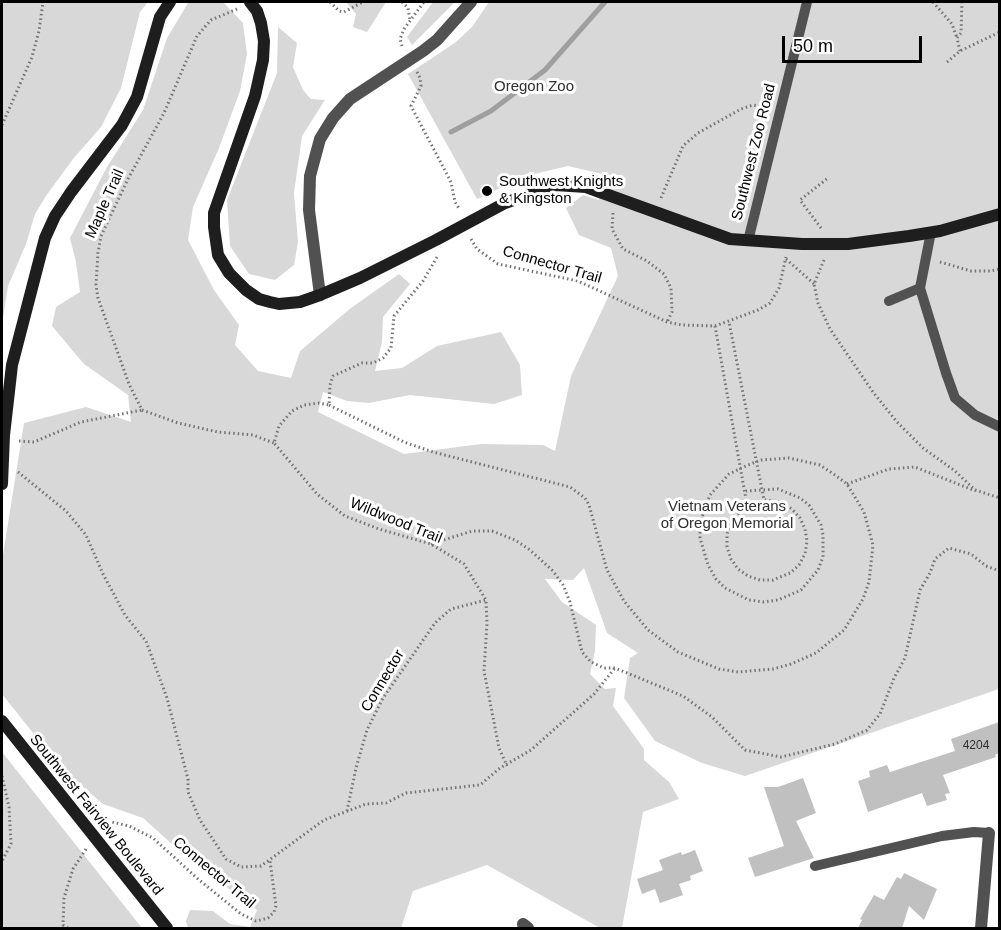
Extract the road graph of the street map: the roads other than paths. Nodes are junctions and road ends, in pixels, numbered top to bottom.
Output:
1 (170, 2) edge
2 (250, 2) edge
3 (471, 2) edge
4 (807, 2) edge
5 (999, 214) edge
6 (930, 232) junction
7 (748, 241) junction
8 (920, 288) junction
9 (320, 295) junction
10 (889, 301) dead end
11 (999, 427) edge
12 (2, 484) edge
13 (2, 721) edge
14 (989, 833) joint
15 (815, 866) dead end
16 (167, 928) edge
17 (981, 928) edge

1 - 12 street
2 - 9 street
3 - 9 street
4 - 7 lane, Southwest Zoo Road
5 - 6 street
6 - 7 street
6 - 8 lane
7 - 9 street
8 - 10 lane
8 - 11 lane
13 - 16 street, Southwest Fairview Boulevard
14 - 15 lane
14 - 17 street

